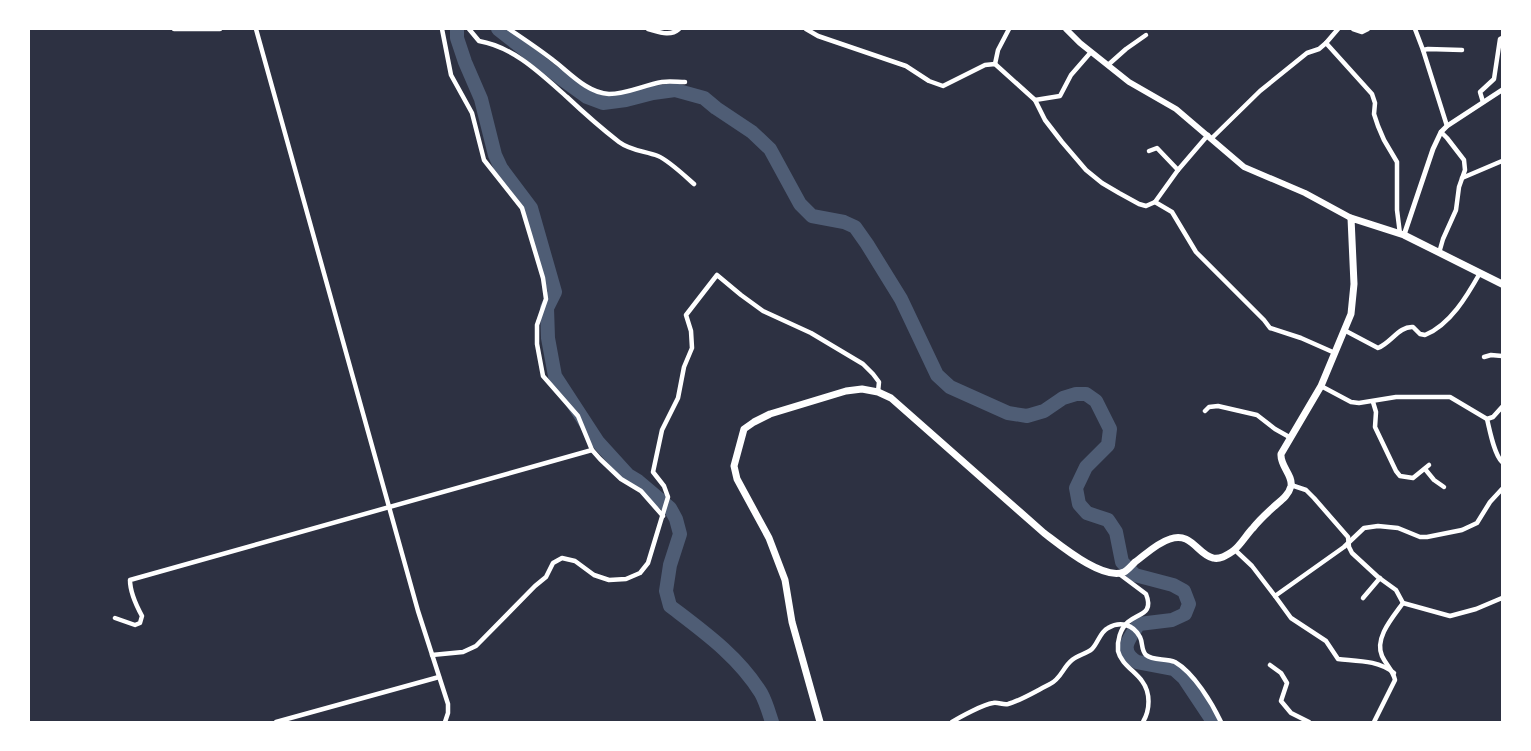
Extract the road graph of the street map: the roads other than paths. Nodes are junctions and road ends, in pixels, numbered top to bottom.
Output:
1 (174, 29) edge
2 (220, 29) edge
3 (256, 29) edge
4 (442, 29) edge
5 (469, 29) edge
6 (509, 29) edge
7 (648, 29) edge
8 (679, 29) edge
9 (806, 29) edge
10 (1009, 29) edge
11 (1066, 29) edge
12 (1338, 29) edge
13 (1354, 29) edge
14 (1368, 29) edge
15 (1415, 29) edge
16 (1146, 35) dead end
17 (1502, 38) edge
18 (1326, 43) junction
19 (1424, 50) junction
20 (1462, 50) dead end
21 (1091, 52) junction
22 (995, 64) junction
23 (1108, 65) junction
24 (685, 82) dead end
25 (1502, 90) edge
26 (1036, 100) junction
27 (1483, 102) junction
28 (1447, 126) junction
29 (1441, 132) junction
30 (1210, 136) junction
31 (1149, 152) dead end
32 (1502, 161) edge
33 (1178, 170) junction
34 (1462, 178) junction
35 (694, 184) dead end
36 (1155, 202) junction
37 (1351, 218) junction
38 (1402, 234) junction
39 (1439, 252) junction
40 (1480, 273) junction
41 (1502, 284) edge
42 (1344, 330) junction
43 (1335, 353) junction
44 (1502, 356) edge
45 (1484, 357) dead end
46 (1321, 386) junction
47 (878, 392) junction
48 (1373, 402) junction
49 (1502, 407) edge
50 (1205, 411) dead end
51 (1486, 419) junction
52 (1291, 438) junction
53 (592, 450) junction
54 (1502, 462) edge
55 (1429, 465) dead end
56 (1424, 469) junction
57 (1291, 485) junction
58 (1444, 487) dead end
59 (1502, 489) edge
60 (389, 507) junction
61 (663, 516) junction
62 (1349, 542) junction
63 (1235, 550) junction
64 (1121, 572) junction
65 (1380, 578) junction
66 (1275, 596) junction
67 (1363, 598) dead end
68 (1502, 598) edge
69 (1403, 603) junction
70 (115, 618) dead end
71 (1128, 625) junction
72 (432, 654) junction
73 (1270, 665) dead end
74 (1394, 673) junction
75 (439, 677) junction
76 (276, 722) edge
77 (445, 722) edge
78 (820, 722) edge
79 (952, 722) edge
80 (1143, 722) edge
81 (1221, 722) edge
82 (1308, 722) edge
83 (1374, 722) edge

1 - 2 street
3 - 60 street
4 - 53 street
5 - 35 street
6 - 24 street
7 - 8 street
9 - 22 street
10 - 22 street
11 - 21 main road
12 - 18 street
13 - 14 street
15 - 19 street
16 - 23 street
17 - 27 street
18 - 30 street
18 - 38 street
19 - 20 street
19 - 28 street
21 - 23 main road
21 - 26 street
22 - 26 street
23 - 30 main road
25 - 27 street
26 - 36 street
27 - 28 street
28 - 29 street
29 - 34 street
29 - 38 street
30 - 33 street
30 - 37 main road
31 - 33 street
32 - 34 street
33 - 36 street
34 - 39 street
36 - 43 street
37 - 38 main road
37 - 42 main road
38 - 39 main road
39 - 40 main road
40 - 41 main road
40 - 42 street
42 - 43 main road
43 - 46 main road
44 - 45 street
46 - 48 street
46 - 52 main road
47 - 61 street
47 - 64 main road
47 - 78 main road
48 - 51 street
48 - 56 street
49 - 51 street
50 - 52 street
51 - 54 street
52 - 57 main road
53 - 60 street
53 - 61 street
55 - 56 street
56 - 58 street
57 - 62 street
57 - 63 main road
59 - 62 street
60 - 70 street
60 - 72 street
61 - 72 street
62 - 65 street
62 - 66 street
63 - 64 main road
63 - 66 street
64 - 71 street
65 - 67 street
65 - 69 street
66 - 74 street
68 - 69 street
69 - 74 street
71 - 79 street
71 - 80 street
71 - 81 street
72 - 75 street
73 - 82 street
74 - 83 street
75 - 76 street
75 - 77 street

